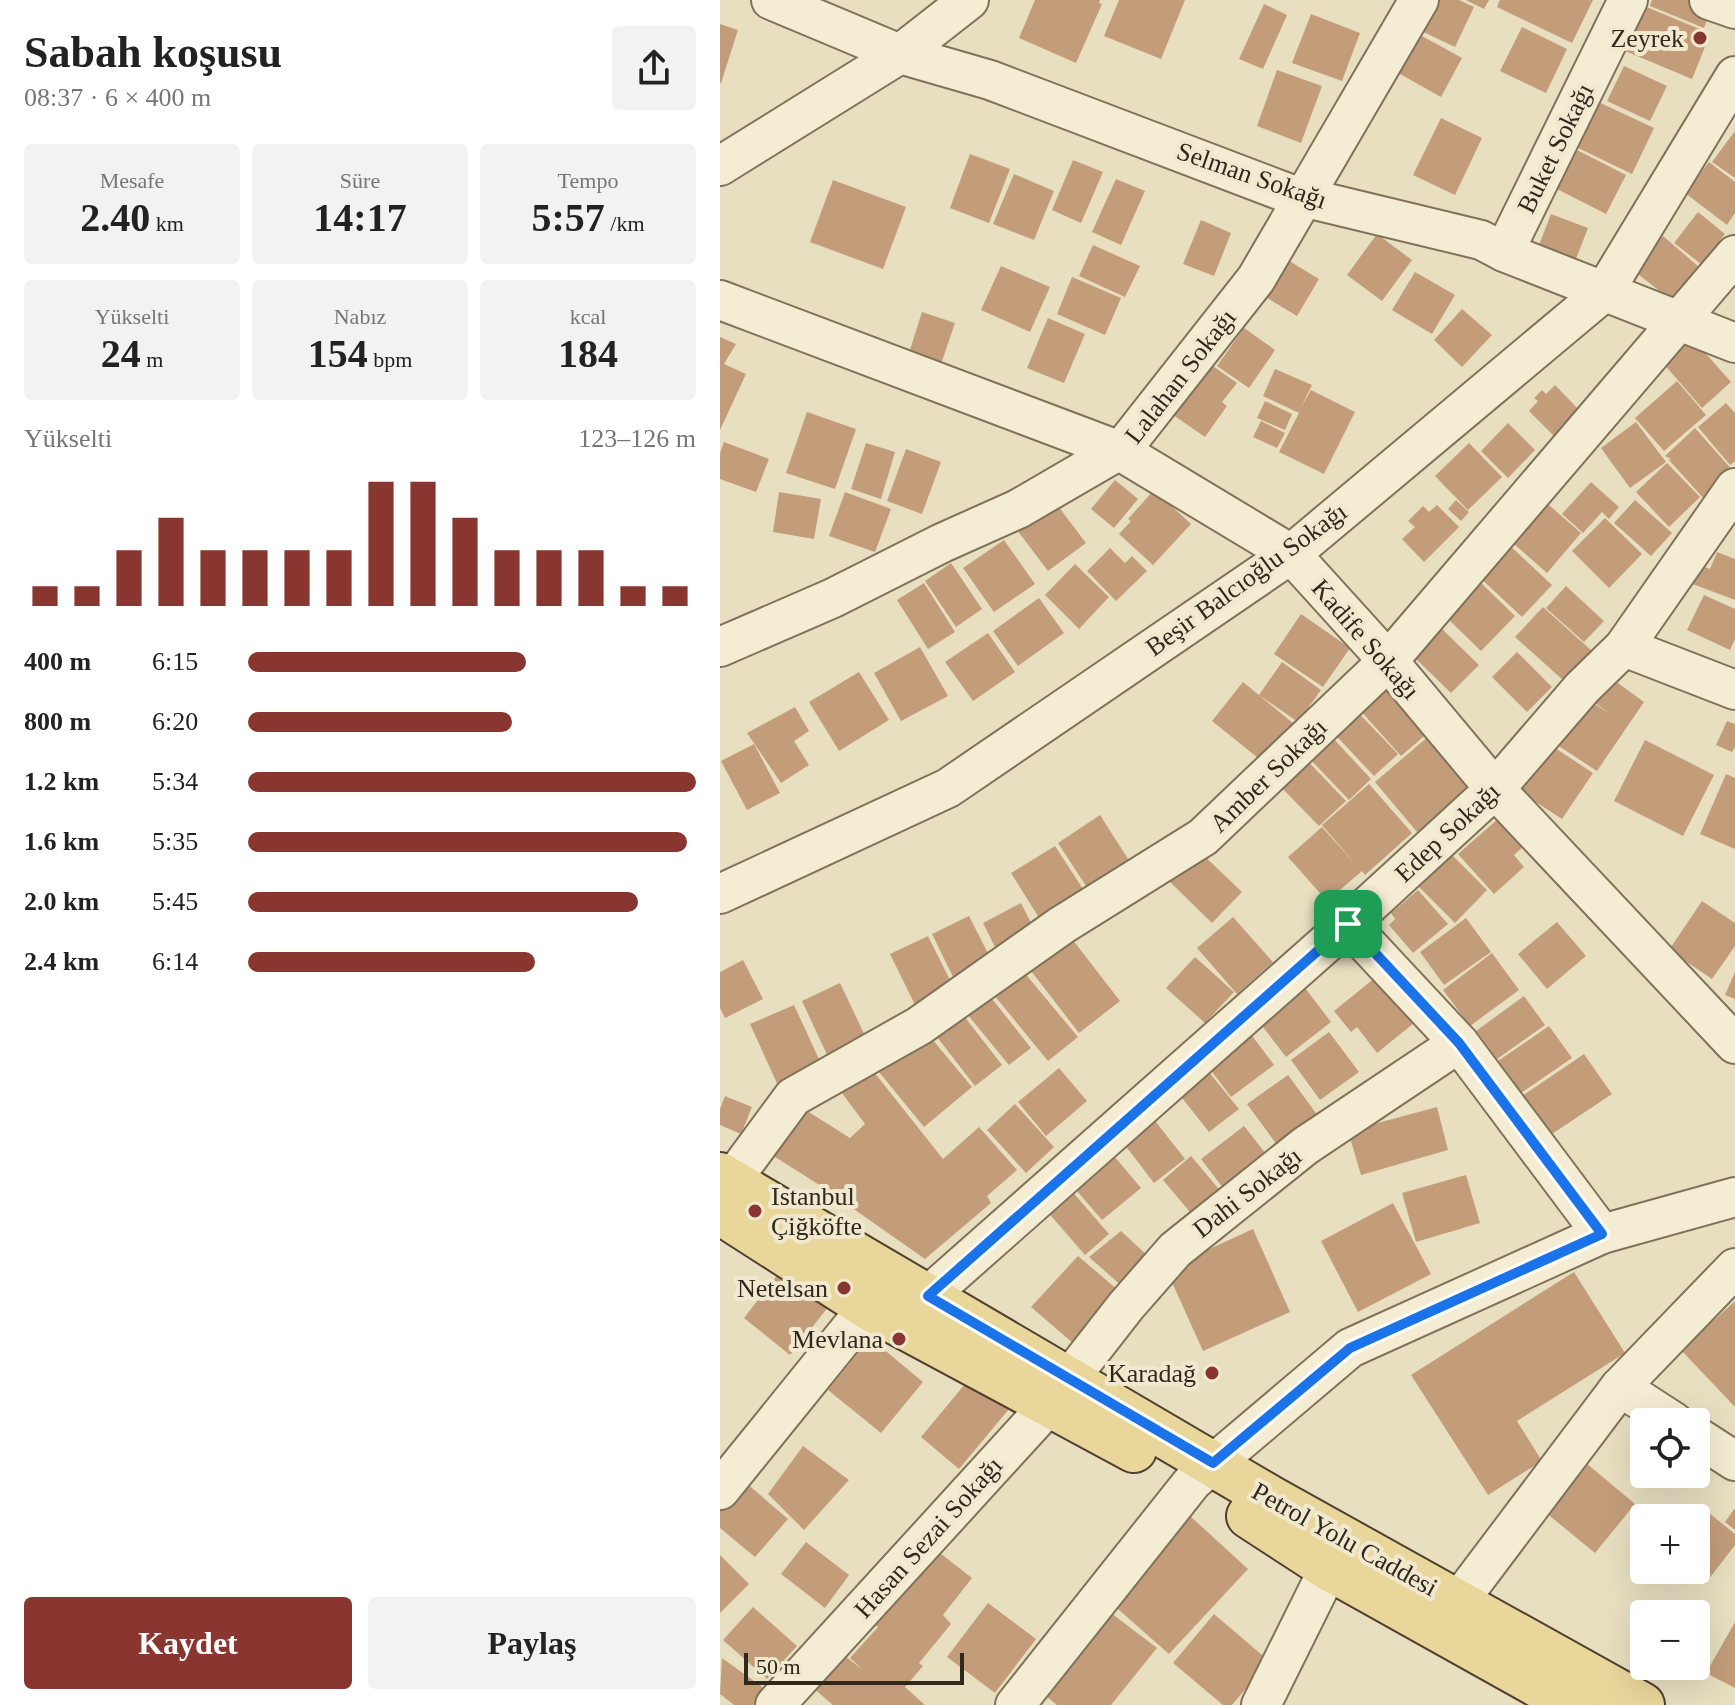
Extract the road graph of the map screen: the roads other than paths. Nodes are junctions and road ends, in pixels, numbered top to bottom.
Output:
1 (771, 0) edge
2 (969, 0) edge
3 (1419, 0) edge
4 (1628, 0) edge
5 (1709, 0) edge
6 (1735, 9) edge
7 (900, 54) junction
8 (1735, 76) edge
9 (720, 166) edge
10 (1305, 197) junction
11 (1504, 252) junction
12 (1735, 255) edge
13 (1604, 292) junction
14 (720, 300) edge
15 (1680, 322) junction
16 (1735, 343) edge
17 (1120, 451) junction
18 (1735, 488) edge
19 (1291, 554) junction
20 (725, 638) edge
21 (1624, 647) junction
22 (1388, 661) junction
23 (1735, 690) edge
24 (1495, 789) junction
25 (720, 894) edge
26 (1348, 924) junction
27 (1459, 1043) junction
28 (1735, 1044) edge
29 (723, 1191) edge
30 (1735, 1197) edge
31 (1602, 1234) junction
32 (1735, 1268) edge
33 (897, 1309) junction
34 (1620, 1387) junction
35 (1059, 1392) junction
36 (1652, 1408) edge
37 (1710, 1445) edge
38 (1735, 1461) edge
39 (1203, 1472) junction
40 (720, 1490) edge
41 (1329, 1568) junction
42 (1458, 1602) junction
43 (1017, 1704) edge
44 (775, 1705) edge
45 (1261, 1705) edge
46 (1574, 1705) edge
47 (1642, 1705) edge

1 - 7 street, Selman Sokağı
2 - 7 street
3 - 10 street, Lalahan Sokağı
4 - 11 street, Buket Sokağı
5 - 6 street
7 - 9 street
7 - 10 street, Selman Sokağı
8 - 13 street, Beşir Balcıoğlu Sokağı
10 - 11 street, Selman Sokağı
10 - 17 street, Lalahan Sokağı
11 - 13 street, Selman Sokağı
12 - 15 street, Amber Sokağı
13 - 15 street, Selman Sokağı
13 - 19 street, Beşir Balcıoğlu Sokağı
14 - 17 street, Kadife Sokağı
15 - 16 street, Selman Sokağı
15 - 22 street, Amber Sokağı
17 - 19 street, Kadife Sokağı
17 - 20 street, Lalahan Sokağı
18 - 21 street, Edep Sokağı
19 - 22 street, Kadife Sokağı
19 - 25 street, Beşir Balcıoğlu Sokağı
21 - 23 street
21 - 24 street, Edep Sokağı
22 - 24 street, Kadife Sokağı
22 - 29 street, Amber Sokağı
24 - 26 street, Edep Sokağı
24 - 28 street, Kadife Sokağı
26 - 27 street
26 - 33 street, Edep Sokağı
27 - 31 street
27 - 35 street, Dahi Sokağı
29 - 33 main road, Petrol Yolu Caddesi
29 - 33 main road, Petrol Yolu Caddesi
30 - 31 street
31 - 39 street
32 - 34 street
33 - 35 main road, Petrol Yolu Caddesi
33 - 40 street, Edep Sokağı
34 - 36 street
34 - 42 street
35 - 39 main road, Petrol Yolu Caddesi
35 - 44 street, Hasan Sezai Sokağı
37 - 38 street
39 - 41 main road, Petrol Yolu Caddesi
39 - 42 main road, Petrol Yolu Caddesi
39 - 43 street
41 - 45 street
41 - 46 main road, Petrol Yolu Caddesi
42 - 47 main road, Petrol Yolu Caddesi

